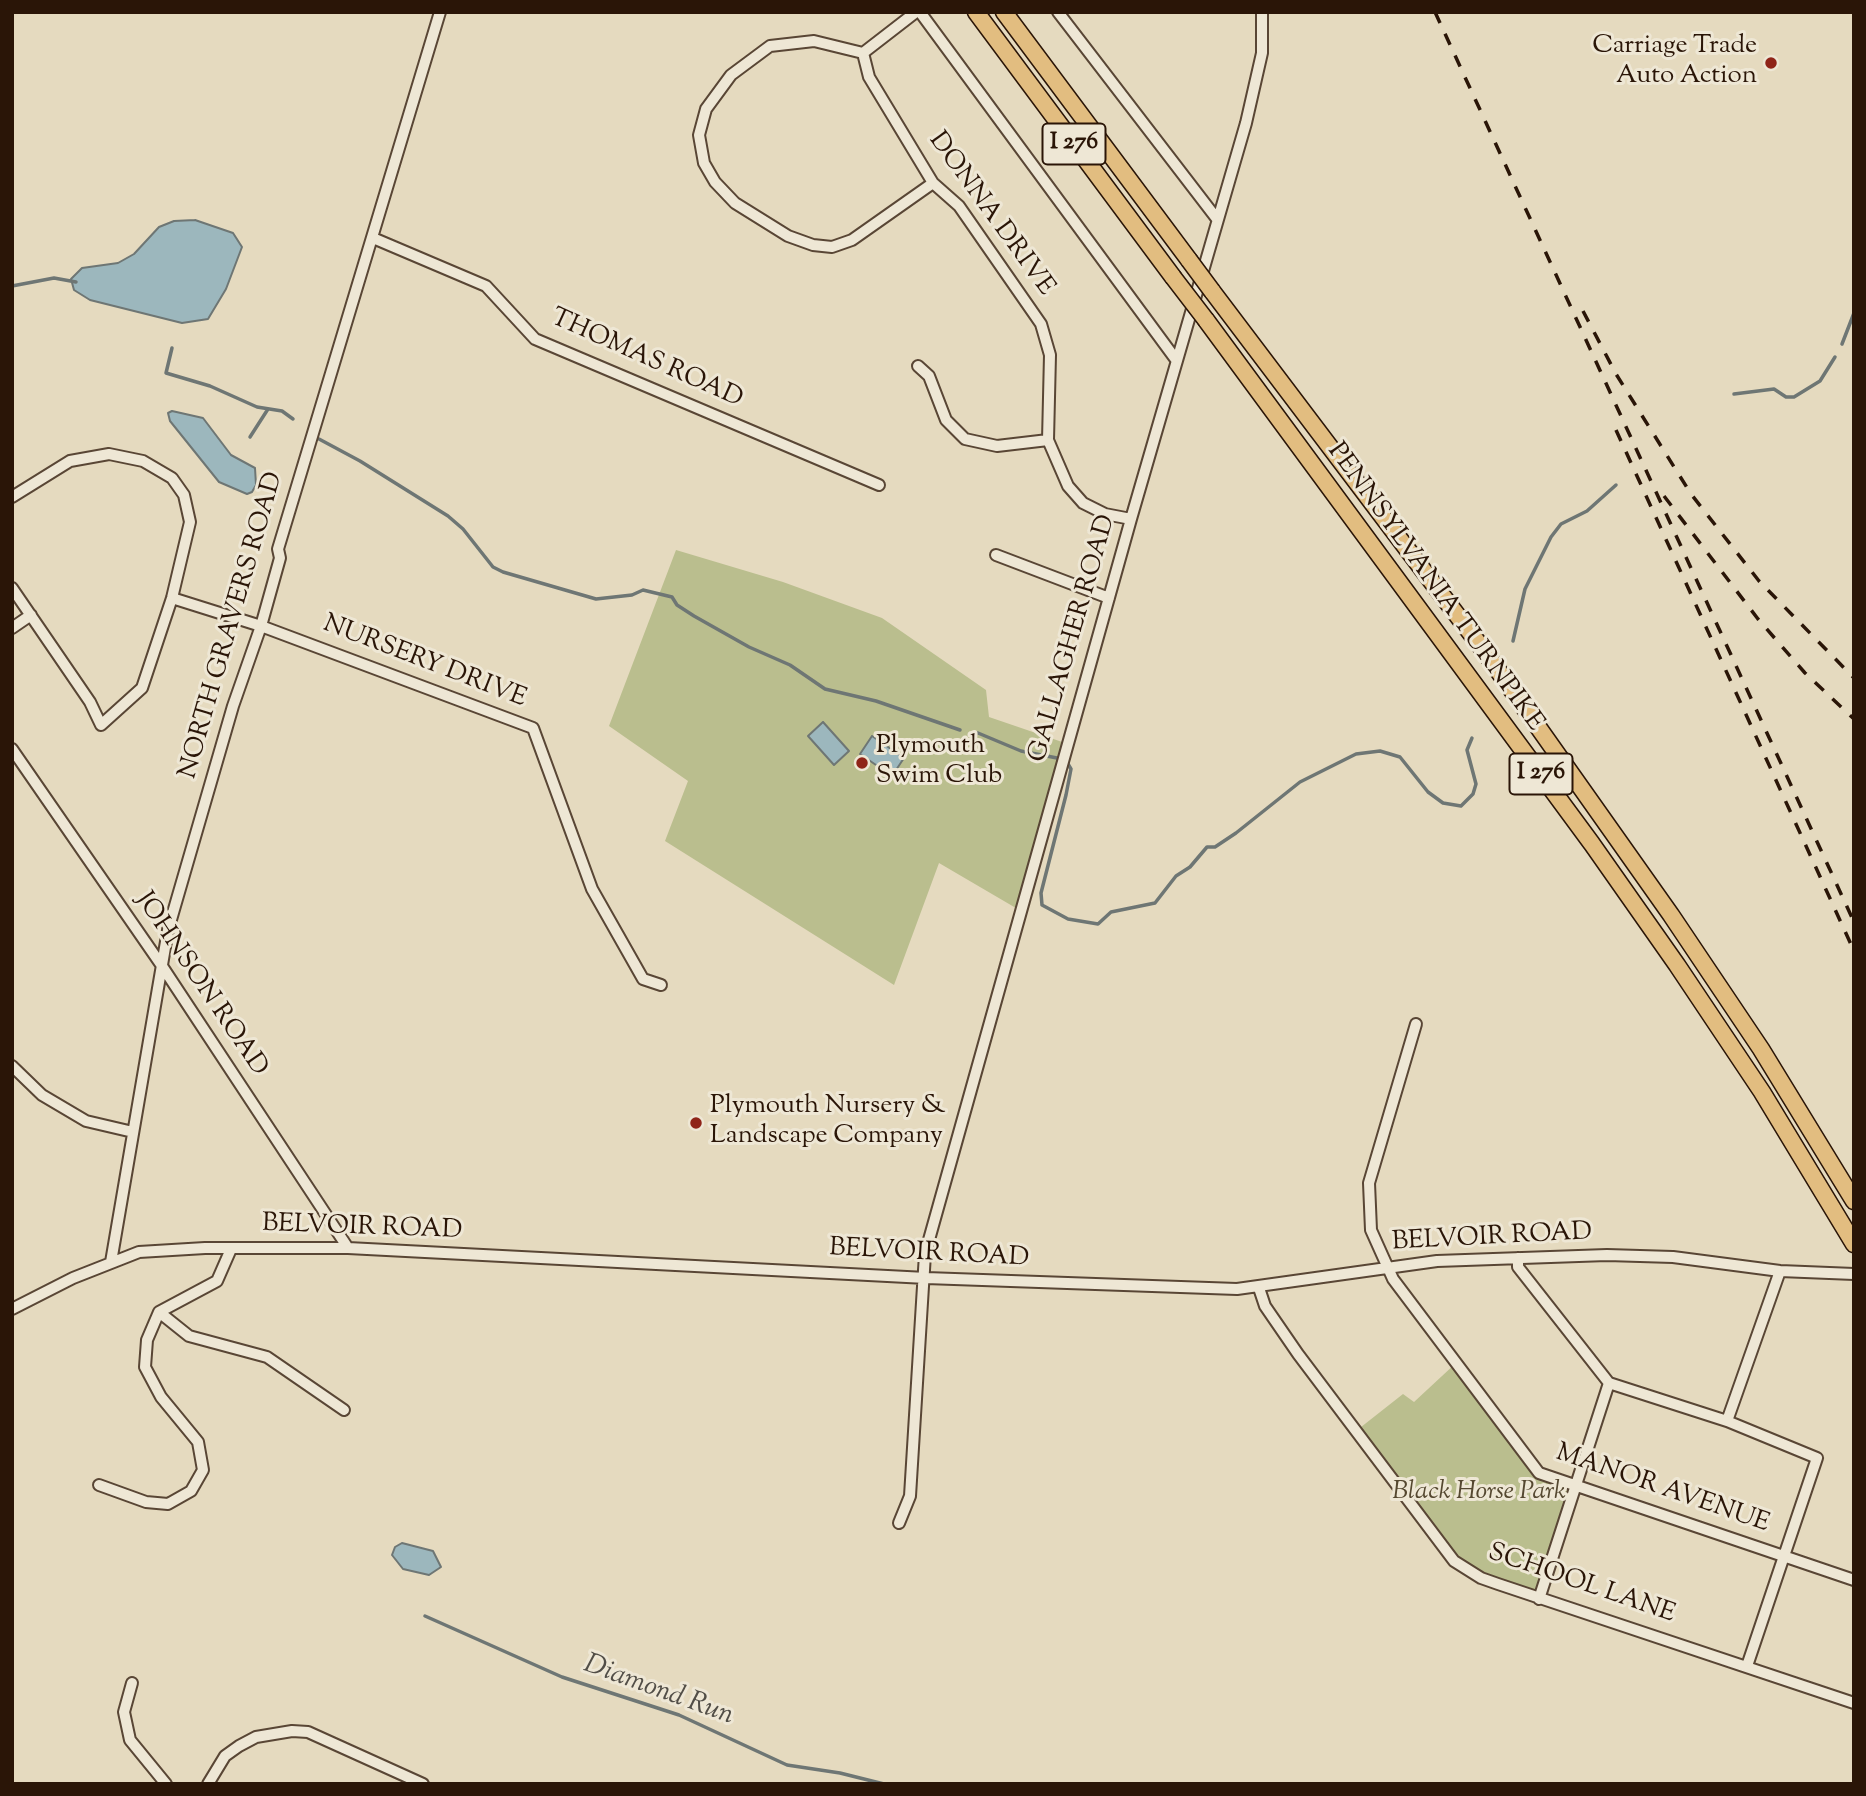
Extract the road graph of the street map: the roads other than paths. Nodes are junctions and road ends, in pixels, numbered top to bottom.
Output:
1 (440, 12) edge
2 (918, 12) edge
3 (976, 12) edge
4 (1004, 12) edge
5 (1058, 12) edge
6 (1262, 12) edge
7 (863, 53) junction
8 (933, 183) junction
9 (1217, 219) junction
10 (373, 238) junction
11 (1177, 361) junction
12 (918, 366) dead end
13 (1048, 440) junction
14 (879, 485) dead end
15 (12, 497) edge
16 (1131, 519) junction
17 (996, 555) dead end
18 (12, 588) edge
19 (172, 598) junction
20 (1109, 598) junction
21 (31, 615) junction
22 (261, 626) junction
23 (12, 628) edge
24 (12, 749) edge
25 (162, 966) junction
26 (661, 985) dead end
27 (1416, 1024) dead end
28 (12, 1066) edge
29 (133, 1132) junction
30 (1854, 1201) edge
31 (1854, 1244) edge
32 (348, 1248) junction
33 (231, 1249) junction
34 (1518, 1258) junction
35 (111, 1262) junction
36 (1387, 1267) junction
37 (1780, 1271) junction
38 (1849, 1274) edge
39 (926, 1278) junction
40 (1258, 1288) junction
41 (12, 1309) edge
42 (159, 1312) junction
43 (1609, 1383) junction
44 (344, 1410) dead end
45 (1727, 1421) junction
46 (99, 1485) dead end
47 (1576, 1485) junction
48 (899, 1523) dead end
49 (1784, 1556) junction
50 (1854, 1580) edge
51 (1539, 1599) junction
52 (1747, 1666) junction
53 (132, 1683) dead end
54 (1854, 1703) edge
55 (166, 1784) edge
56 (208, 1784) edge
57 (423, 1784) edge

1 - 10 street, NORTH GRAVERS ROAD
2 - 7 street
2 - 11 street
3 - 31 highway, PENNSYLVANIA TURNPIKE / I 276, bridge
4 - 30 highway, PENNSYLVANIA TURNPIKE / I 276, bridge
5 - 9 street
6 - 9 street, GALLAGHER ROAD
7 - 8 street, DONNA DRIVE
7 - 8 street
8 - 13 street, DONNA DRIVE
9 - 11 street, GALLAGHER ROAD
10 - 14 street, THOMAS ROAD
10 - 22 street, NORTH GRAVERS ROAD
11 - 16 street, GALLAGHER ROAD
12 - 13 street
13 - 16 street, DONNA DRIVE
15 - 19 street
16 - 20 street, GALLAGHER ROAD
17 - 20 street
18 - 21 street
19 - 21 street
19 - 22 street, NURSERY DRIVE
20 - 39 street, GALLAGHER ROAD
21 - 23 street
22 - 25 street, NORTH GRAVERS ROAD
22 - 26 street, NURSERY DRIVE
24 - 25 street, JOHNSON ROAD
25 - 29 street, NORTH GRAVERS ROAD
25 - 32 street, JOHNSON ROAD
27 - 36 street, MANOR AVENUE
28 - 29 street
29 - 35 street, NORTH GRAVERS ROAD
32 - 33 street, BELVOIR ROAD
32 - 39 street, BELVOIR ROAD
33 - 35 street, BELVOIR ROAD
33 - 42 street
34 - 36 street, BELVOIR ROAD
34 - 37 street, BELVOIR ROAD
34 - 43 street
35 - 41 street, BELVOIR ROAD
36 - 40 street, BELVOIR ROAD
36 - 47 street, MANOR AVENUE
37 - 38 street, BELVOIR ROAD
37 - 45 street
39 - 40 street, BELVOIR ROAD
39 - 48 street, GALLAGHER ROAD
40 - 51 street, SCHOOL LANE
42 - 44 street
42 - 46 street
43 - 45 street
43 - 47 street
45 - 49 street
47 - 49 street, MANOR AVENUE
47 - 51 street
49 - 50 street, MANOR AVENUE
49 - 52 street
51 - 52 street, SCHOOL LANE
52 - 54 street, SCHOOL LANE
53 - 55 street
56 - 57 street

